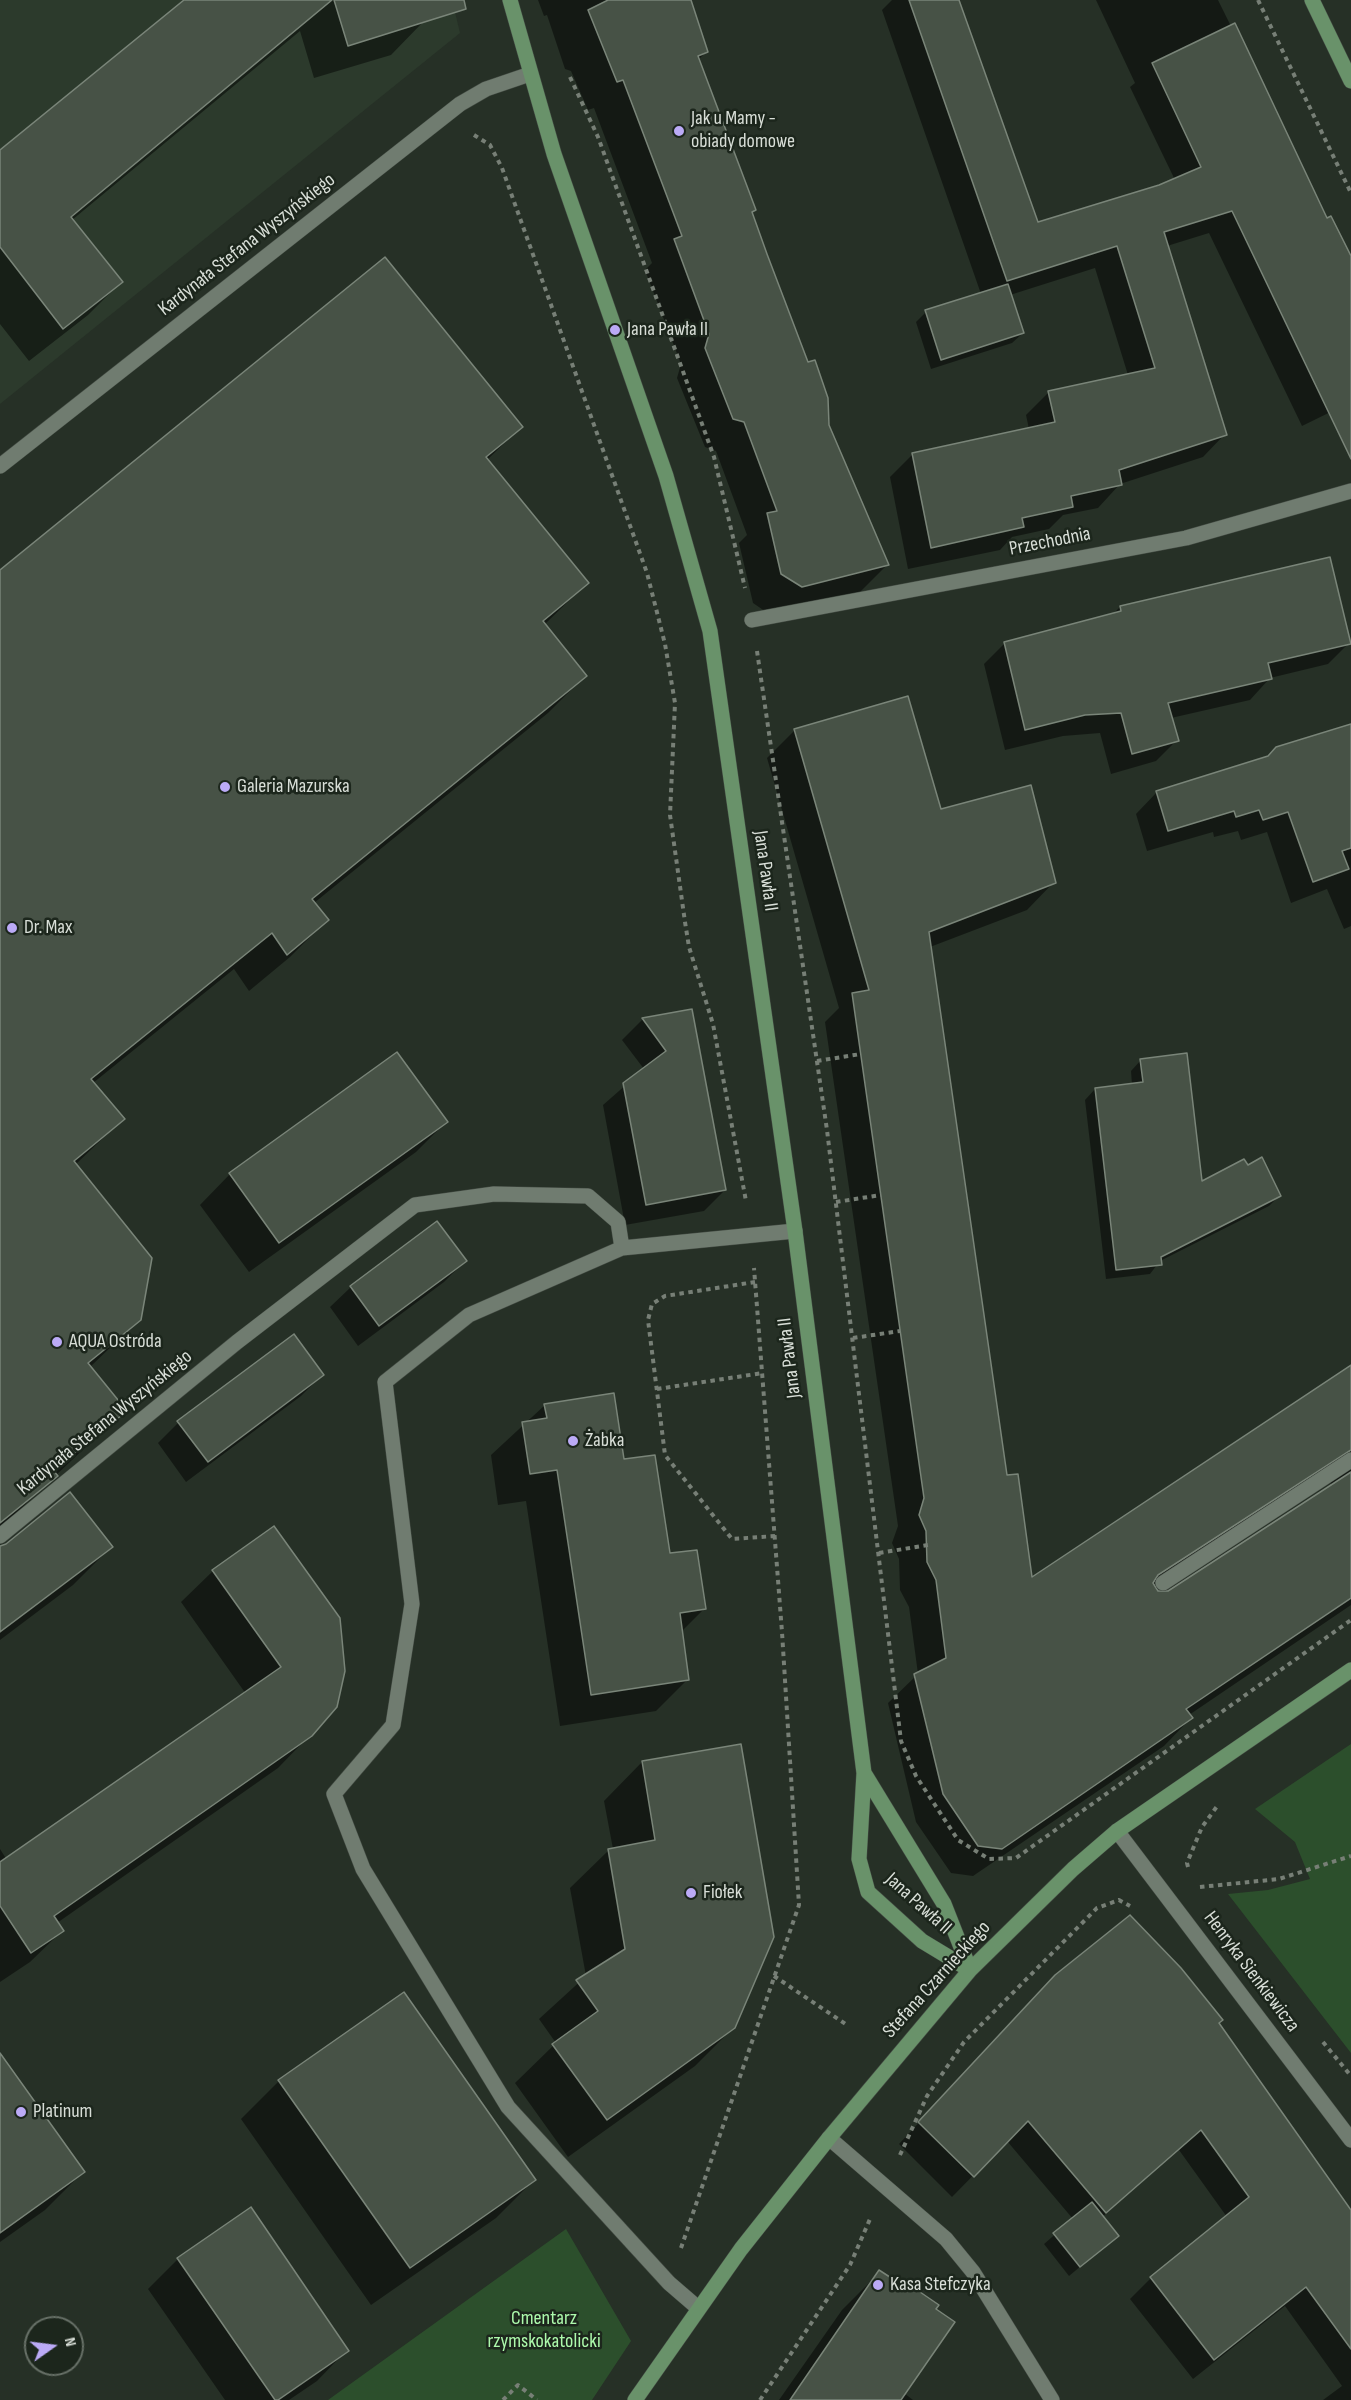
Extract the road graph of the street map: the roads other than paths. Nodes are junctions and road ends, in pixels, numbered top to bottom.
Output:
1 (510, 0) edge
2 (1312, 0) edge
3 (530, 74) junction
4 (1351, 81) edge
5 (0, 466) edge
6 (1351, 491) edge
7 (752, 620) road end
8 (795, 1231) junction
9 (622, 1248) junction
10 (1351, 1460) edge
11 (0, 1536) edge
12 (1164, 1583) dead end
13 (1351, 1670) edge
14 (864, 1773) junction
15 (1117, 1831) junction
16 (970, 1970) junction
17 (829, 2138) junction
18 (1351, 2140) edge
19 (698, 2308) junction
20 (635, 2400) edge
21 (1052, 2400) edge

1 - 3 street, Jana Pawła II
2 - 4 street
3 - 5 street, Kardynała Stefana Wyszyńskiego
3 - 8 street, Jana Pawła II
6 - 7 street, Przechodnia
8 - 9 street
8 - 14 street, Jana Pawła II
9 - 11 street, Kardynała Stefana Wyszyńskiego
9 - 19 street
10 - 12 street
13 - 15 street, Stefana Czarnieckiego
14 - 16 street, Jana Pawła II
14 - 16 street, Jana Pawła II
15 - 16 street, Stefana Czarnieckiego
15 - 18 street, Henryka Sienkiewicza
16 - 17 street, Stefana Czarnieckiego
17 - 19 street, Stefana Czarnieckiego
17 - 21 street
19 - 20 street, Stefana Czarnieckiego

